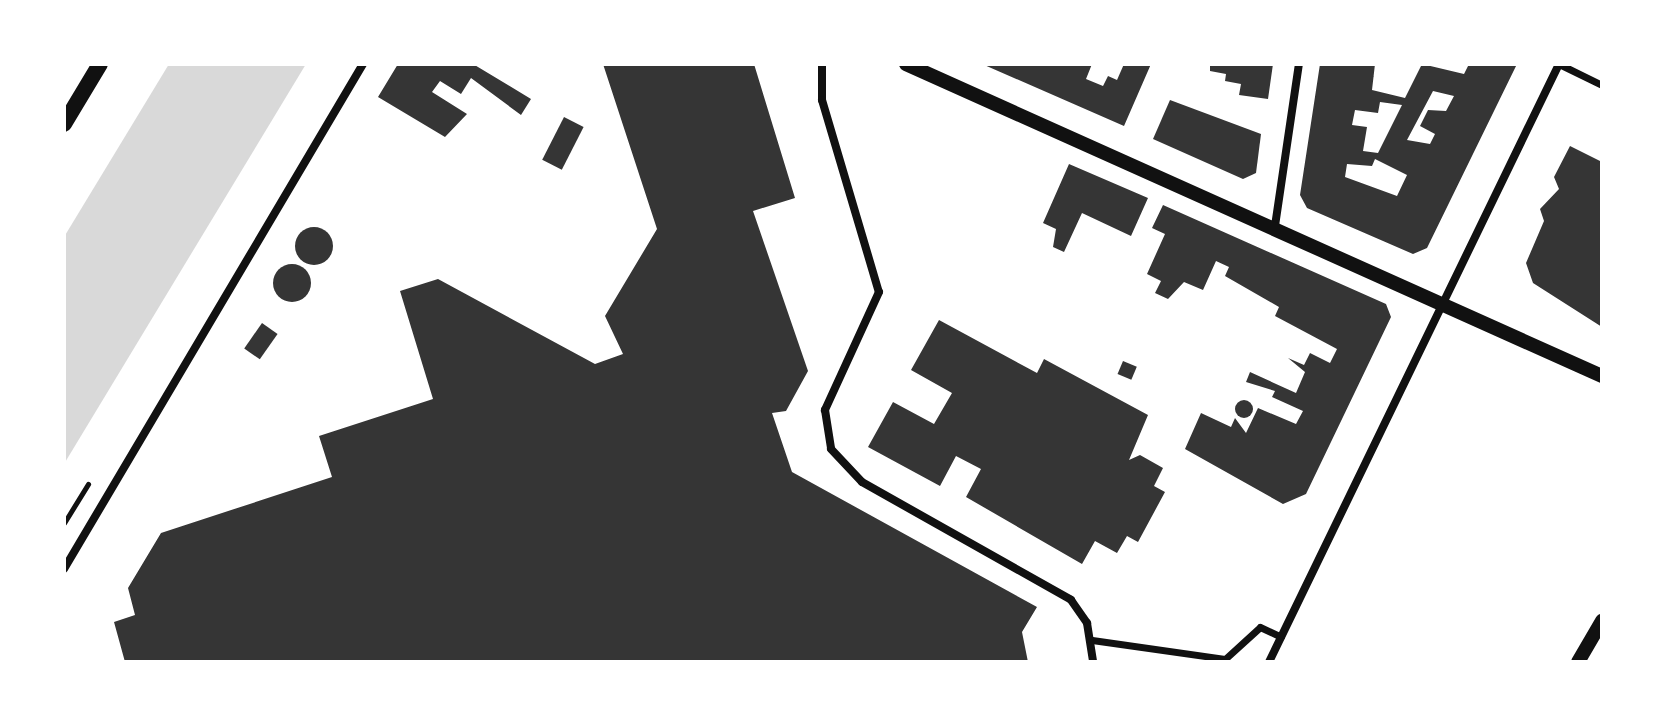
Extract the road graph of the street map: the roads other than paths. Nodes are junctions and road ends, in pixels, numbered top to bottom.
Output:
1 (100, 64) edge
2 (363, 64) edge
3 (822, 64) edge
4 (906, 64) edge
5 (1299, 64) edge
6 (1559, 64) edge
7 (1602, 85) edge
8 (64, 124) edge
9 (1275, 226) junction
10 (1444, 300) junction
11 (1602, 376) edge
12 (64, 569) edge
13 (1602, 623) edge
14 (1281, 637) junction
15 (1092, 640) junction
16 (1093, 662) edge
17 (1269, 662) edge
18 (1578, 662) edge
19 (1587, 662) edge

1 - 8 main road
2 - 12 street
3 - 15 street
4 - 9 street
5 - 9 street
6 - 7 street
6 - 10 street
9 - 10 street
10 - 11 street
10 - 14 street
13 - 18 street
13 - 19 street
14 - 15 street
14 - 17 street
15 - 16 street

